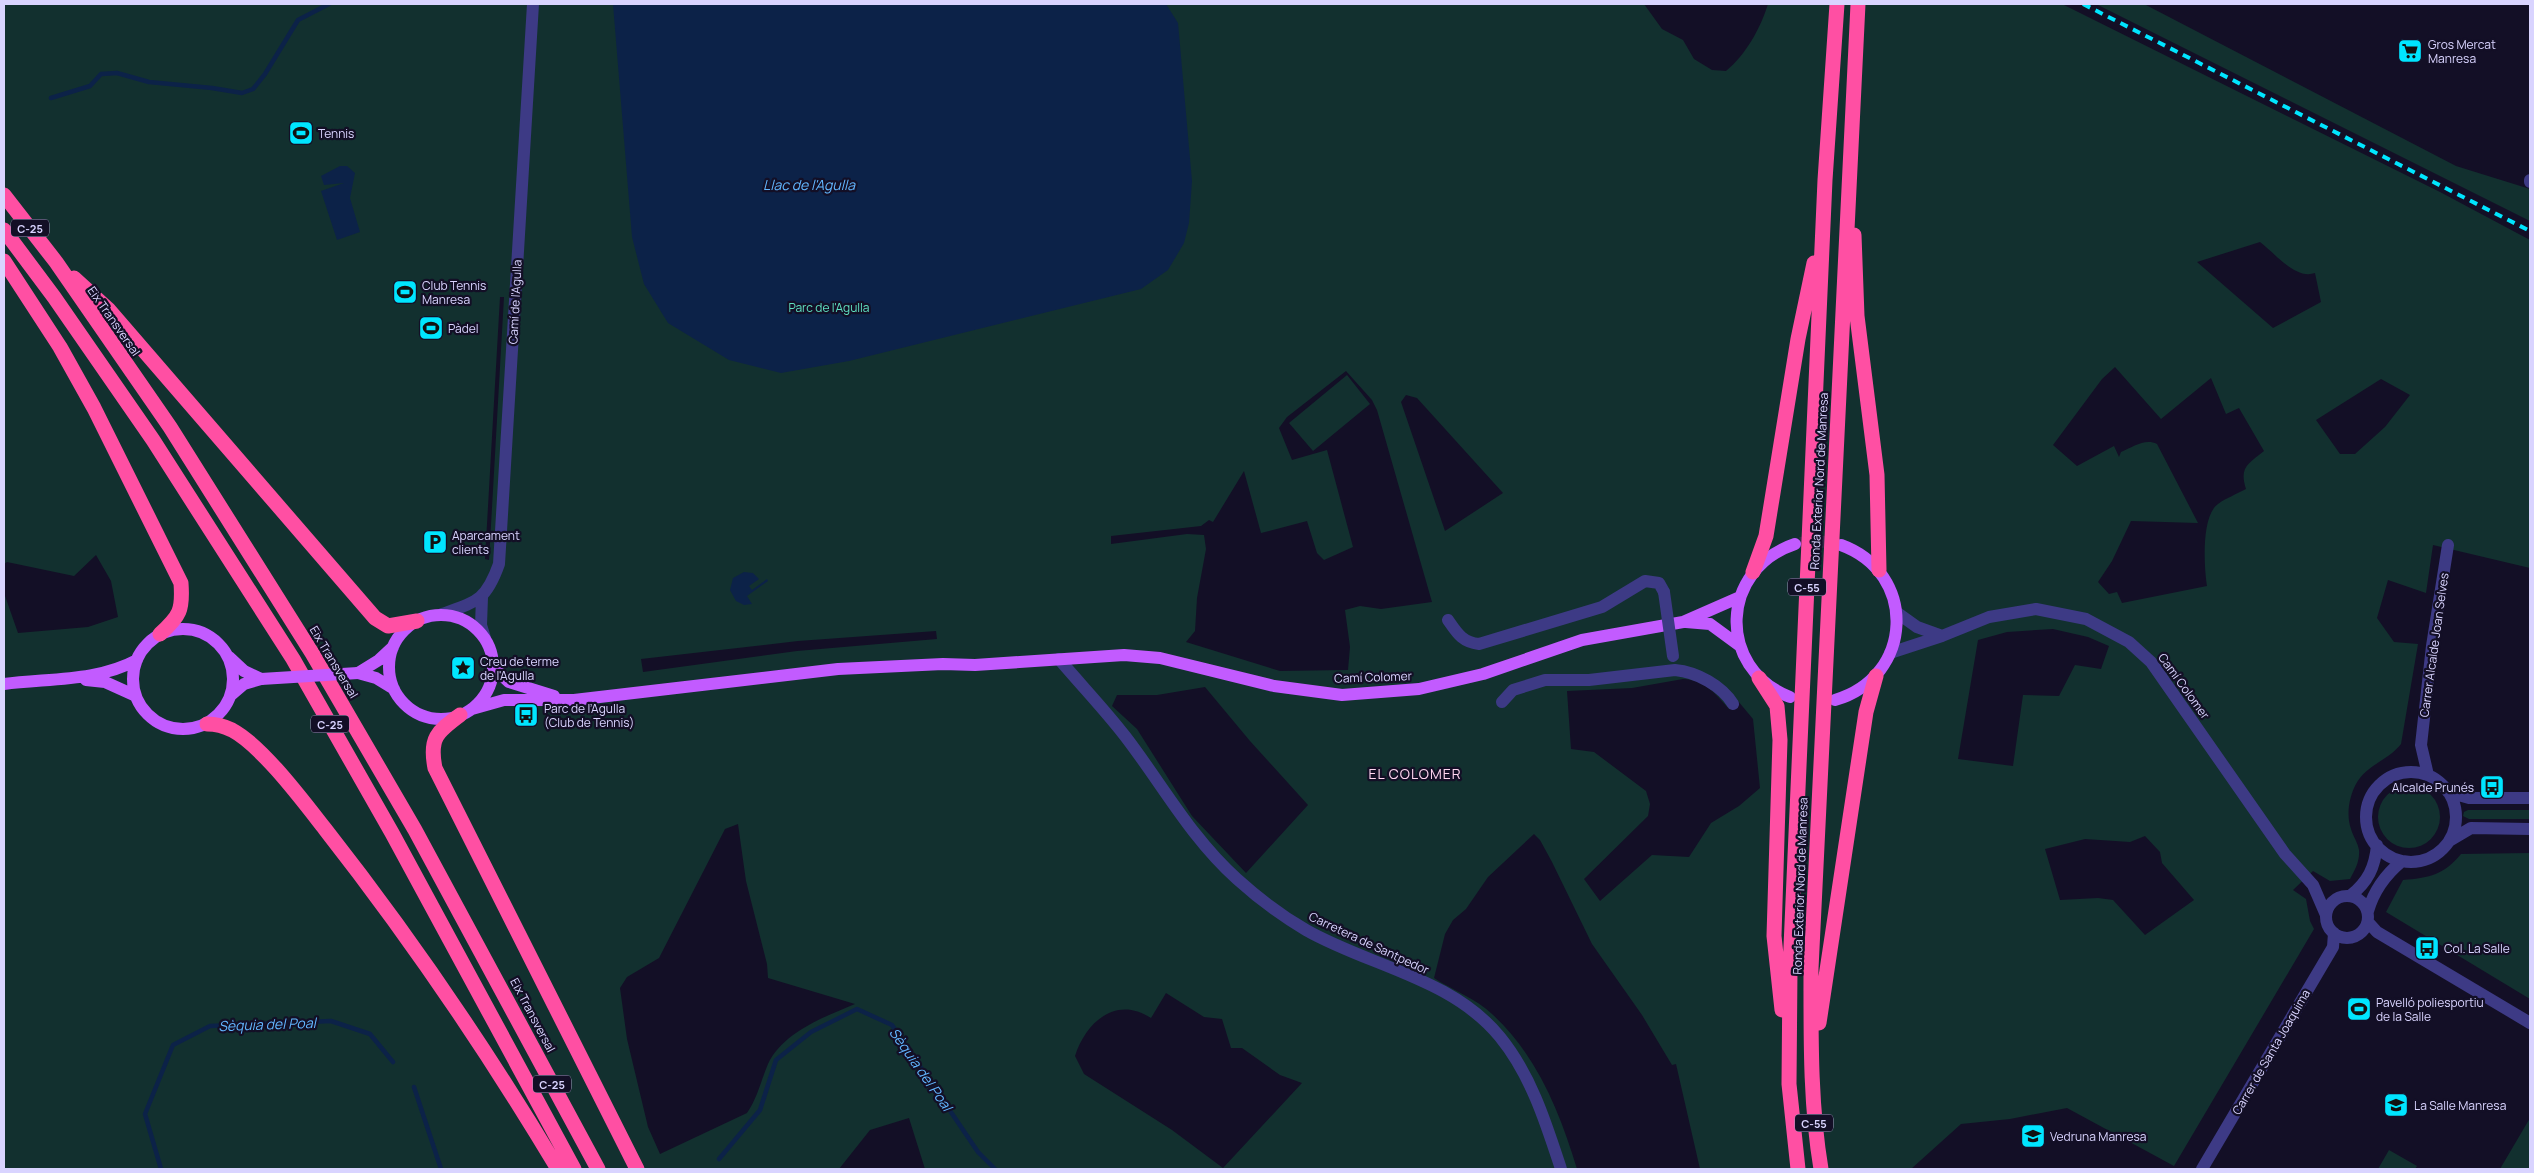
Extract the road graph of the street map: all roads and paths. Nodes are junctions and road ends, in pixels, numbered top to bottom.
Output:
1 (532, 4) edge
2 (1837, 4) edge
3 (1858, 4) edge
4 (1850, 165) junction
5 (4, 195) edge
6 (1823, 222) junction
7 (4, 230) edge
8 (4, 261) edge
9 (56, 262) junction
10 (1795, 544) tunnel mouth
11 (1842, 544) tunnel mouth
12 (2448, 545) dead end
13 (1879, 570) junction
14 (1753, 572) junction
15 (482, 597) junction
16 (1740, 598) junction
17 (1896, 612) junction
18 (442, 614) junction
19 (1448, 620) dead end
20 (417, 621) junction
21 (1683, 622) junction
22 (160, 634) junction
23 (1942, 636) junction
24 (485, 638) junction
25 (1740, 646) junction
26 (393, 647) junction
27 (1890, 653) junction
28 (228, 655) junction
29 (1059, 659) junction
30 (137, 660) junction
31 (493, 668) junction
32 (1675, 670) junction
33 (358, 673) junction
34 (1876, 676) junction
35 (73, 678) junction
36 (261, 678) junction
37 (1759, 678) junction
38 (4, 684) edge
39 (394, 689) junction
40 (136, 696) junction
41 (230, 696) junction
42 (1790, 697) dead end
43 (574, 700) junction
44 (1836, 700) dead end
45 (1502, 702) dead end
46 (1733, 704) dead end
47 (466, 712) junction
48 (207, 724) junction
49 (2421, 745) junction
50 (2400, 773) junction
51 (2428, 775) junction
52 (2448, 792) junction
53 (2530, 798) edge
54 (2530, 828) edge
55 (2449, 841) junction
56 (2377, 846) junction
57 (2402, 861) junction
58 (2313, 885) junction
59 (2347, 896) junction
60 (2326, 915) junction
61 (2368, 917) junction
62 (2334, 933) junction
63 (2530, 1023) edge
64 (1811, 1077) junction
65 (1790, 1084) junction
66 (558, 1169) edge
67 (574, 1169) edge
68 (598, 1169) edge
69 (637, 1169) edge
70 (1561, 1169) edge
71 (1798, 1169) edge
72 (1821, 1169) edge
73 (2202, 1169) edge

1 - 15 street, Camí de l'Agulla
2 - 6 highway, Ronda Exterior Nord de Manresa / C-55
3 - 4 highway, Ronda Exterior Nord de Manresa / C-55
4 - 13 highway
4 - 64 highway, Ronda Exterior Nord de Manresa / C-55
5 - 9 highway, Eix Transversal / C-25
6 - 14 highway
6 - 65 highway, Ronda Exterior Nord de Manresa / C-55
7 - 67 highway, C-25
8 - 22 highway
9 - 20 highway
9 - 68 highway, Eix Transversal / C-25
10 - 14 main road
11 - 13 main road
12 - 49 street, Carrer Alcalde Joan Selves
13 - 17 main road
14 - 16 main road
15 - 18 street
15 - 24 street, Camí de l'Agulla
16 - 21 main road, Camí Colomer
16 - 25 main road
17 - 23 street
17 - 27 main road
18 - 20 main road
18 - 24 main road
19 - 32 street, bridge
20 - 26 main road
21 - 25 main road, Camí Colomer
21 - 29 main road, Camí Colomer
22 - 28 main road
22 - 30 main road
23 - 27 street, Camí Colomer
23 - 58 street, Camí Colomer
24 - 31 main road
25 - 37 main road
26 - 33 main road
26 - 39 main road
27 - 34 main road
28 - 36 main road
28 - 41 main road
29 - 43 main road
29 - 70 street, Carretera de Santpedor
30 - 35 main road
30 - 40 main road
31 - 43 main road
31 - 47 main road
32 - 45 street
32 - 46 street
33 - 36 main road, bridge
33 - 39 main road
34 - 44 main road
34 - 64 highway
35 - 38 main road
35 - 40 main road
36 - 41 main road
37 - 42 main road
37 - 65 highway
39 - 47 main road
40 - 48 main road
41 - 48 main road
43 - 47 main road
47 - 69 highway
48 - 66 highway
49 - 50 street, Carrer Alcalde Joan Selves
49 - 51 street, Carrer Alcalde Joan Selves
50 - 51 street
50 - 56 street
51 - 52 street
52 - 53 street
52 - 55 street
54 - 55 street
55 - 57 street
56 - 57 street
56 - 59 street
57 - 61 street
58 - 59 street, Camí Colomer
58 - 60 street, Camí Colomer
59 - 60 street
59 - 61 street
60 - 62 street
61 - 62 street
61 - 63 street
62 - 73 street, Carrer de Santa Joaquima
64 - 72 highway, Ronda Exterior Nord de Manresa / C-55
65 - 71 highway, Ronda Exterior Nord de Manresa / C-55

